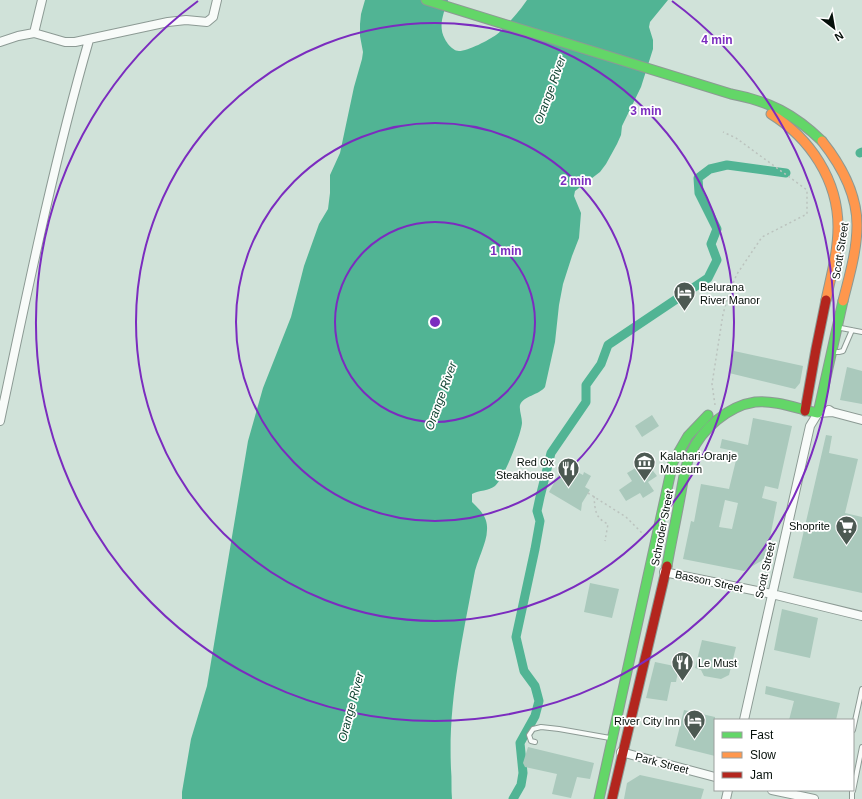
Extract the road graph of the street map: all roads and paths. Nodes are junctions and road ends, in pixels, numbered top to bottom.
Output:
1 (42, 0) edge
2 (217, 0) edge
3 (426, 0) edge
4 (34, 33) junction
5 (89, 40) junction
6 (0, 42) edge
7 (731, 94) junction
8 (844, 172) junction
9 (862, 193) edge
10 (850, 218) edge
11 (837, 228) junction
12 (860, 230) edge
13 (835, 327) junction
14 (852, 330) junction
15 (862, 332) edge
16 (833, 351) junction
17 (807, 400) junction
18 (726, 403) dead end
19 (820, 403) junction
20 (715, 409) dead end
21 (805, 411) junction
22 (832, 412) junction
23 (818, 414) junction
24 (862, 420) edge
25 (0, 421) edge
26 (810, 426) junction
27 (588, 493) dead end
28 (594, 496) junction
29 (647, 538) dead end
30 (605, 541) dead end
31 (650, 569) junction
32 (666, 572) junction
33 (772, 594) junction
34 (862, 616) edge
35 (862, 689) edge
36 (744, 719) edge
37 (854, 725) edge
38 (612, 739) junction
39 (535, 742) dead end
40 (862, 747) edge
41 (610, 749) junction
42 (622, 752) junction
43 (714, 777) edge
44 (854, 781) edge
45 (777, 791) edge
46 (599, 799) edge
47 (612, 799) edge
48 (814, 799) edge

1 - 4 street
2 - 5 street
3 - 7 highway
4 - 5 street
4 - 6 street
5 - 25 street
7 - 8 highway
7 - 10 highway
8 - 9 highway
8 - 10 highway
10 - 11 highway, Scott Street
10 - 12 highway, Scott Street
11 - 12 highway
11 - 17 highway, Scott Street
12 - 13 highway, Scott Street
13 - 14 lane
13 - 16 highway, Scott Street
14 - 15 lane
14 - 16 lane
16 - 19 highway, Scott Street
17 - 18 highway
17 - 19 highway
17 - 21 highway, Scott Street
19 - 22 street
19 - 23 highway, Scott Street
20 - 31 highway, Schroder Street
21 - 23 highway, Schroder Street
21 - 26 street, Scott Street
21 - 32 highway, Schroder Street
22 - 23 street, Schroder Street
22 - 24 street
23 - 26 street, Scott Street
26 - 33 street, Scott Street
27 - 28 path
28 - 29 path
28 - 30 path
31 - 32 street, Basson Street
31 - 38 highway, Schroder Street
32 - 33 street, Basson Street
32 - 42 highway, Schroder Street
33 - 34 street, Basson Street
33 - 36 street, Scott Street
35 - 37 lane
38 - 39 lane
38 - 41 highway, Schroder Street
40 - 44 lane
41 - 42 street, Park Street
41 - 46 highway, Schroder Street
42 - 43 street, Park Street
42 - 47 highway, Schroder Street
45 - 48 street

